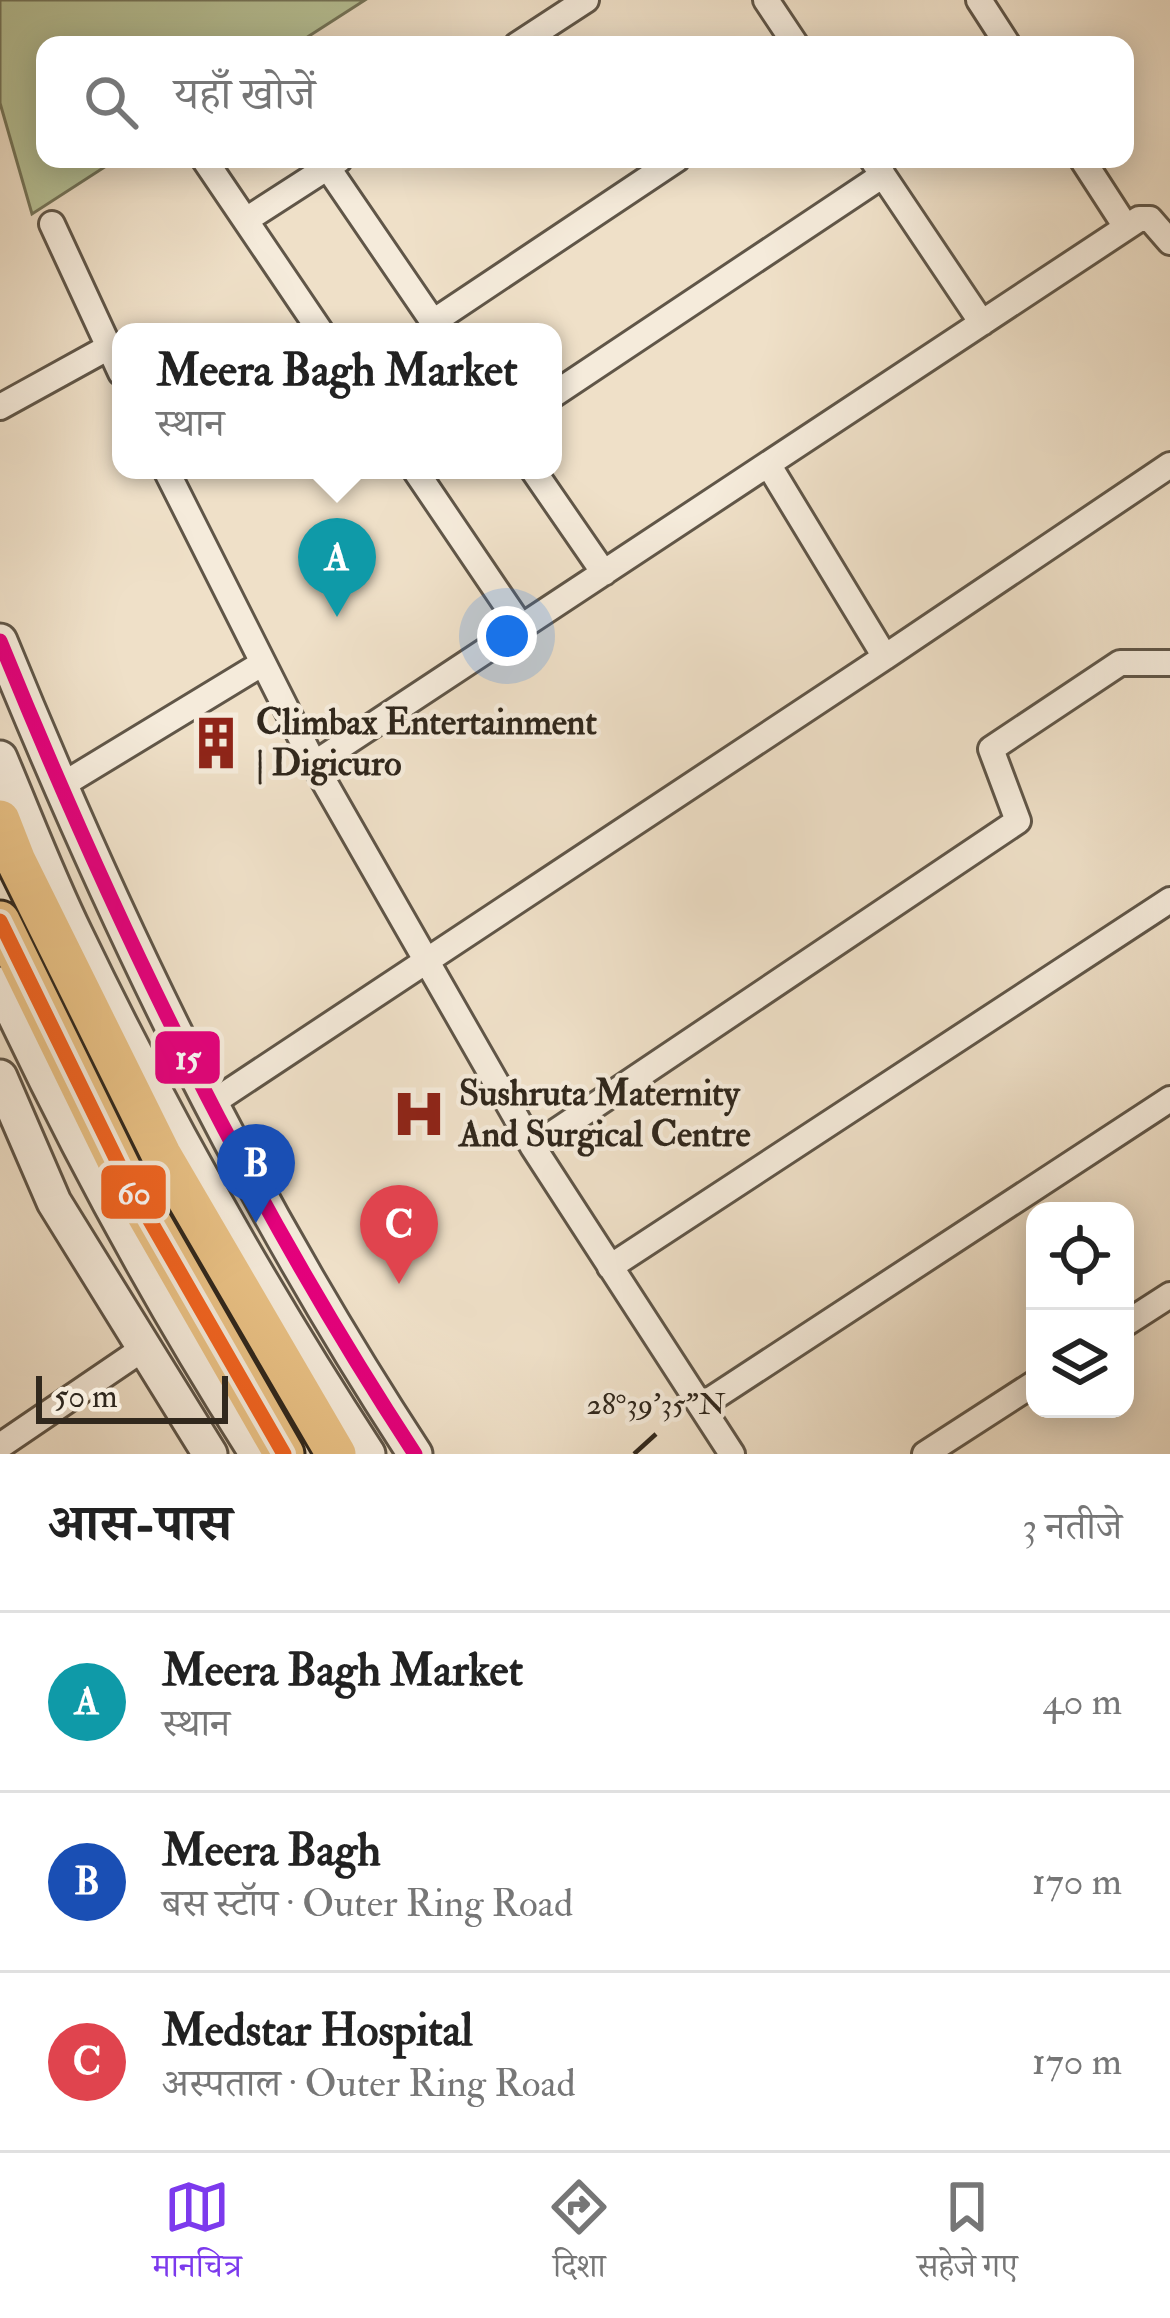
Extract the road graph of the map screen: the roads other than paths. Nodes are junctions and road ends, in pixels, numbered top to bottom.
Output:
1 (586, 0) edge
2 (766, 0) edge
3 (979, 0) edge
4 (531, 36) edge
5 (790, 36) edge
6 (1002, 36) edge
7 (210, 168) edge
8 (327, 168) edge
9 (338, 168) edge
10 (664, 168) edge
11 (876, 168) edge
12 (878, 168) edge
13 (1088, 168) edge
14 (246, 220) junction
15 (52, 224) dead end
16 (1126, 227) junction
17 (1170, 242) edge
18 (316, 323) edge
19 (434, 323) edge
20 (442, 323) edge
21 (982, 323) junction
22 (109, 347) junction
23 (112, 354) edge
24 (562, 388) edge
25 (0, 407) edge
26 (768, 464) junction
27 (1170, 465) edge
28 (170, 479) edge
29 (421, 479) edge
30 (539, 479) edge
31 (604, 573) junction
32 (522, 628) junction
33 (0, 641) edge
34 (885, 657) junction
35 (1170, 663) edge
36 (263, 664) junction
37 (0, 758) edge
38 (314, 764) junction
39 (59, 787) junction
40 (0, 820) edge
41 (1170, 900) edge
42 (0, 921) edge
43 (430, 961) junction
44 (0, 984) edge
45 (8, 1019) edge
46 (0, 1077) edge
47 (1170, 1099) edge
48 (212, 1103) junction
49 (533, 1147) junction
50 (610, 1267) junction
51 (1170, 1295) edge
52 (1134, 1318) edge
53 (144, 1348) junction
54 (1026, 1389) edge
55 (701, 1406) junction
56 (0, 1446) edge
57 (210, 1454) edge
58 (257, 1454) edge
59 (284, 1454) edge
60 (337, 1454) edge
61 (368, 1454) edge
62 (415, 1454) edge
63 (732, 1454) edge
64 (925, 1454) edge

1 - 4 street
2 - 5 street
3 - 6 street
7 - 14 street
8 - 14 street
9 - 19 street
10 - 20 street
11 - 24 street
12 - 21 street
13 - 16 street
14 - 18 street
15 - 22 street
16 - 17 street
16 - 21 street
21 - 26 street
22 - 23 street
22 - 25 street
26 - 31 street
26 - 34 street
27 - 34 street
28 - 36 street
29 - 32 street
30 - 31 street
31 - 32 street
32 - 38 street
33 - 39 street
34 - 43 street
35 - 49 street
36 - 38 street
36 - 39 street
37 - 61 street
38 - 43 street
39 - 48 street
40 - 60 main road
41 - 50 street
42 - 59 main road
43 - 48 street
43 - 49 street
44 - 45 street
45 - 58 street
46 - 53 street
47 - 55 street
48 - 62 street
49 - 50 street
50 - 55 street
51 - 52 street
53 - 56 street
53 - 57 street
54 - 64 street
55 - 63 street

